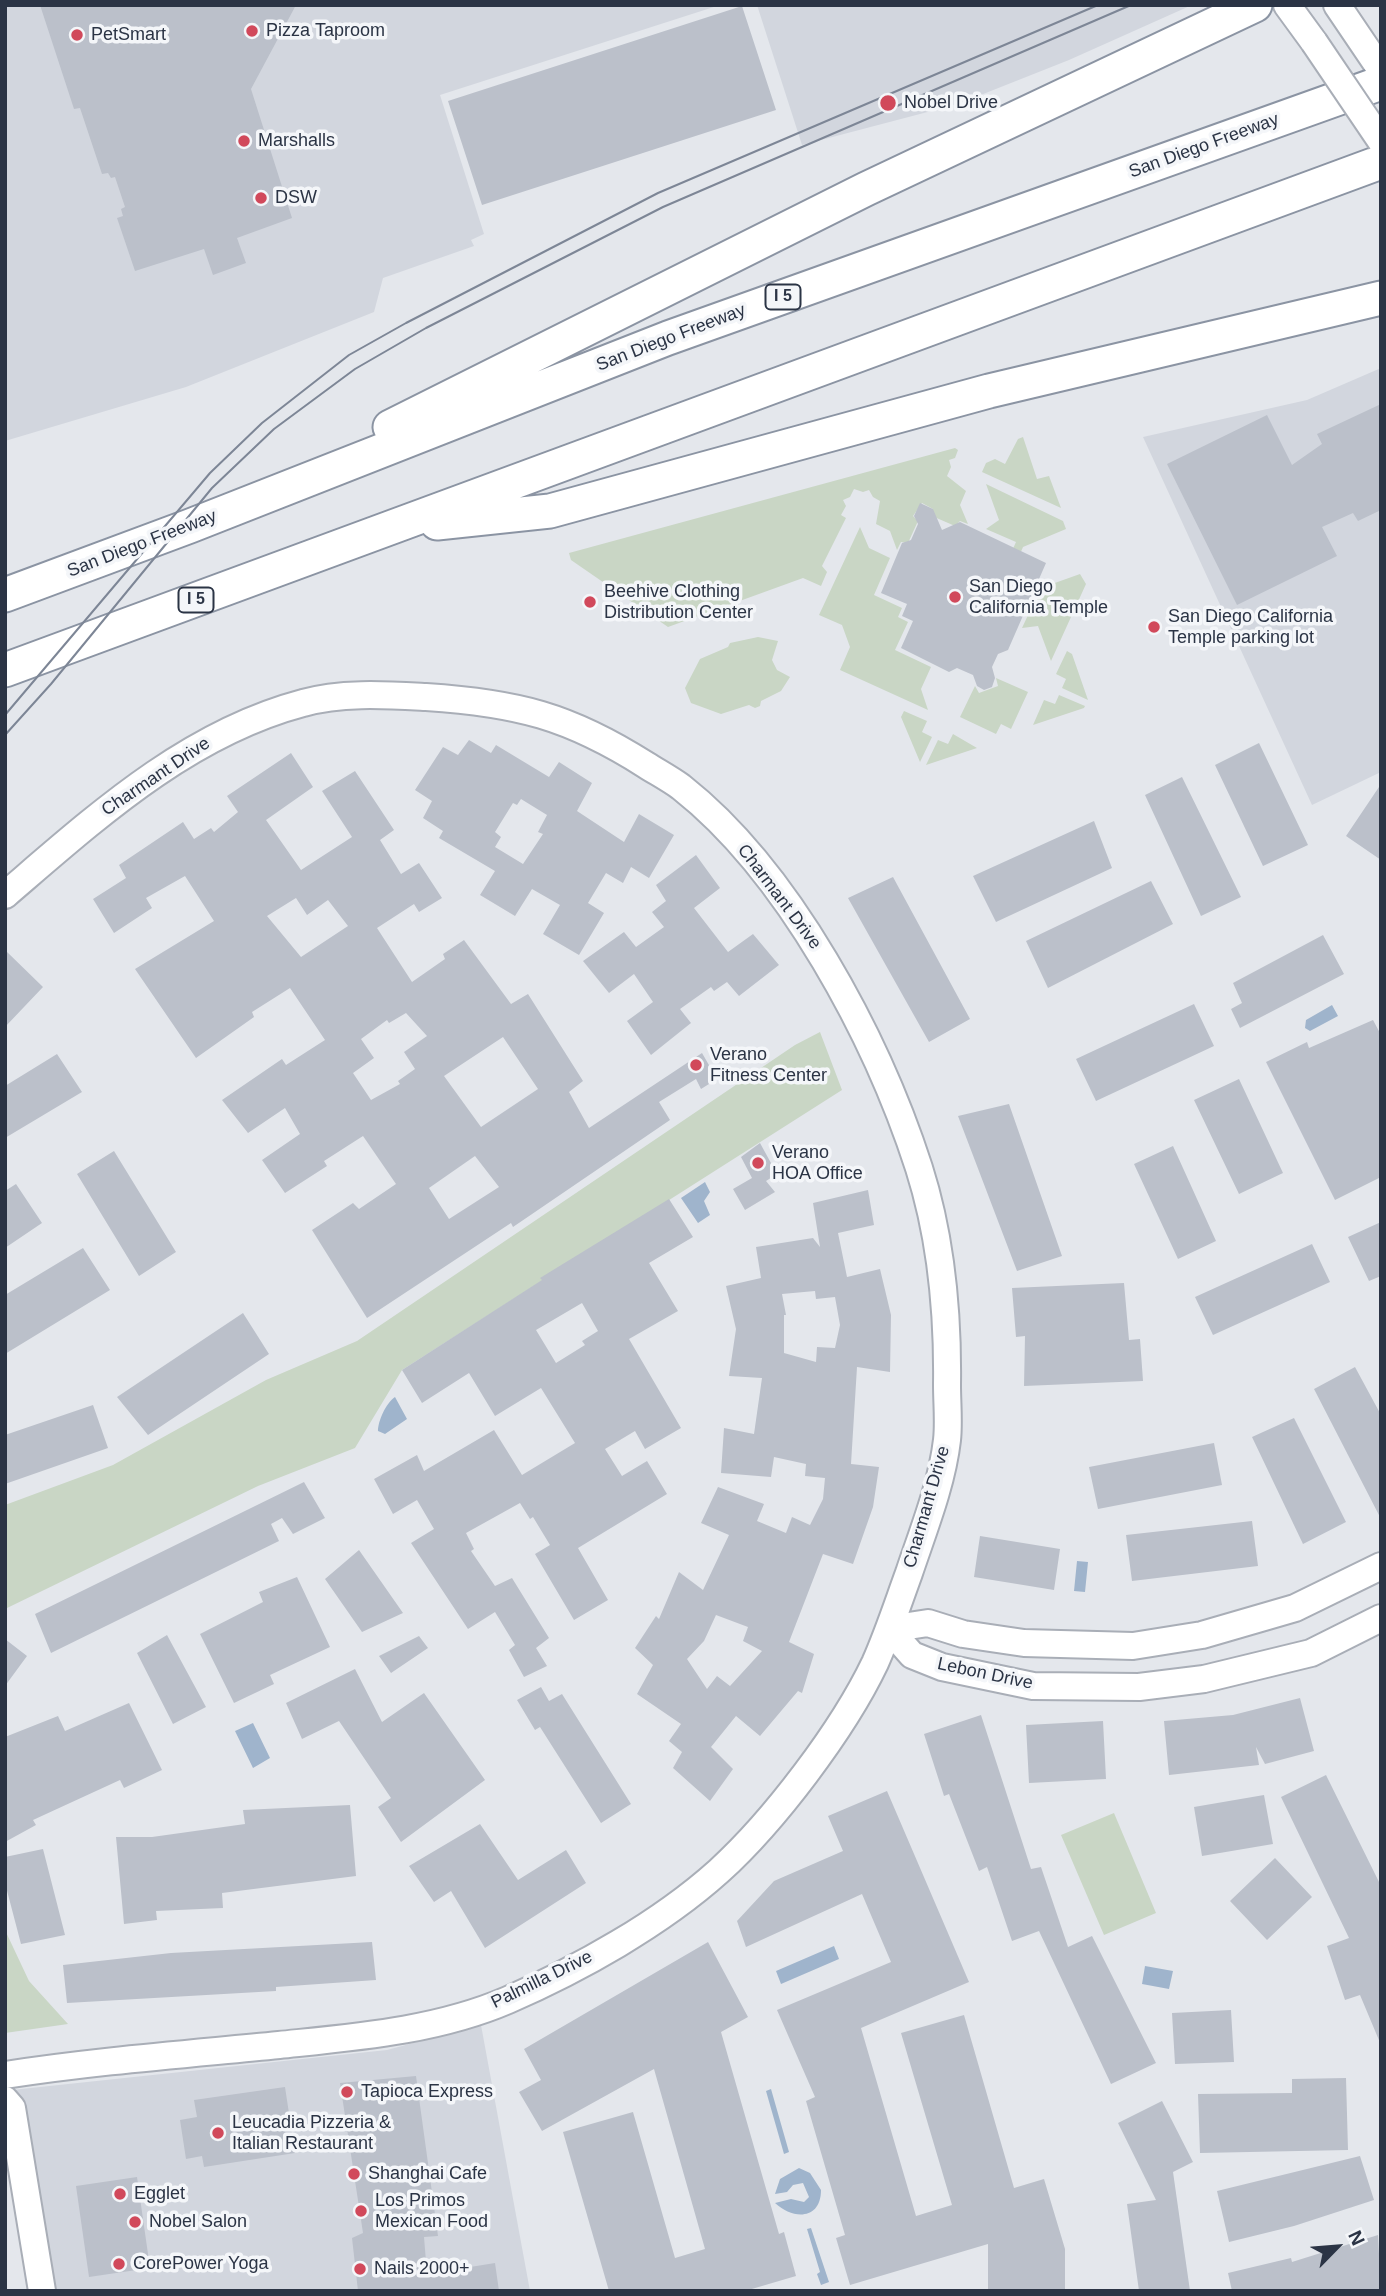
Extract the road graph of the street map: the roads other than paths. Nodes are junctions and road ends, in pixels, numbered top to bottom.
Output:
1 (1255, 5) edge
2 (1287, 5) edge
3 (1344, 15) edge
4 (1381, 70) edge
5 (1381, 83) edge
6 (1381, 141) edge
7 (1381, 162) edge
8 (1381, 298) edge
9 (190, 526) junction
10 (386, 529) junction
11 (5, 595) edge
12 (5, 670) edge
13 (5, 895) edge
14 (1381, 1566) edge
15 (1381, 1618) edge
16 (889, 1629) junction
17 (5, 2075) edge
18 (5, 2100) edge
19 (42, 2291) edge

1 - 9 highway
2 - 6 street, bridge
3 - 4 street
5 - 9 highway, San Diego Freeway / I 5
7 - 10 highway, I 5
8 - 10 highway
9 - 11 highway, San Diego Freeway / I 5
10 - 12 highway, I 5
13 - 16 street, Charmant Drive
14 - 16 street, Lebon Drive
15 - 16 street, Lebon Drive
16 - 17 street, Palmilla Drive
18 - 19 street

